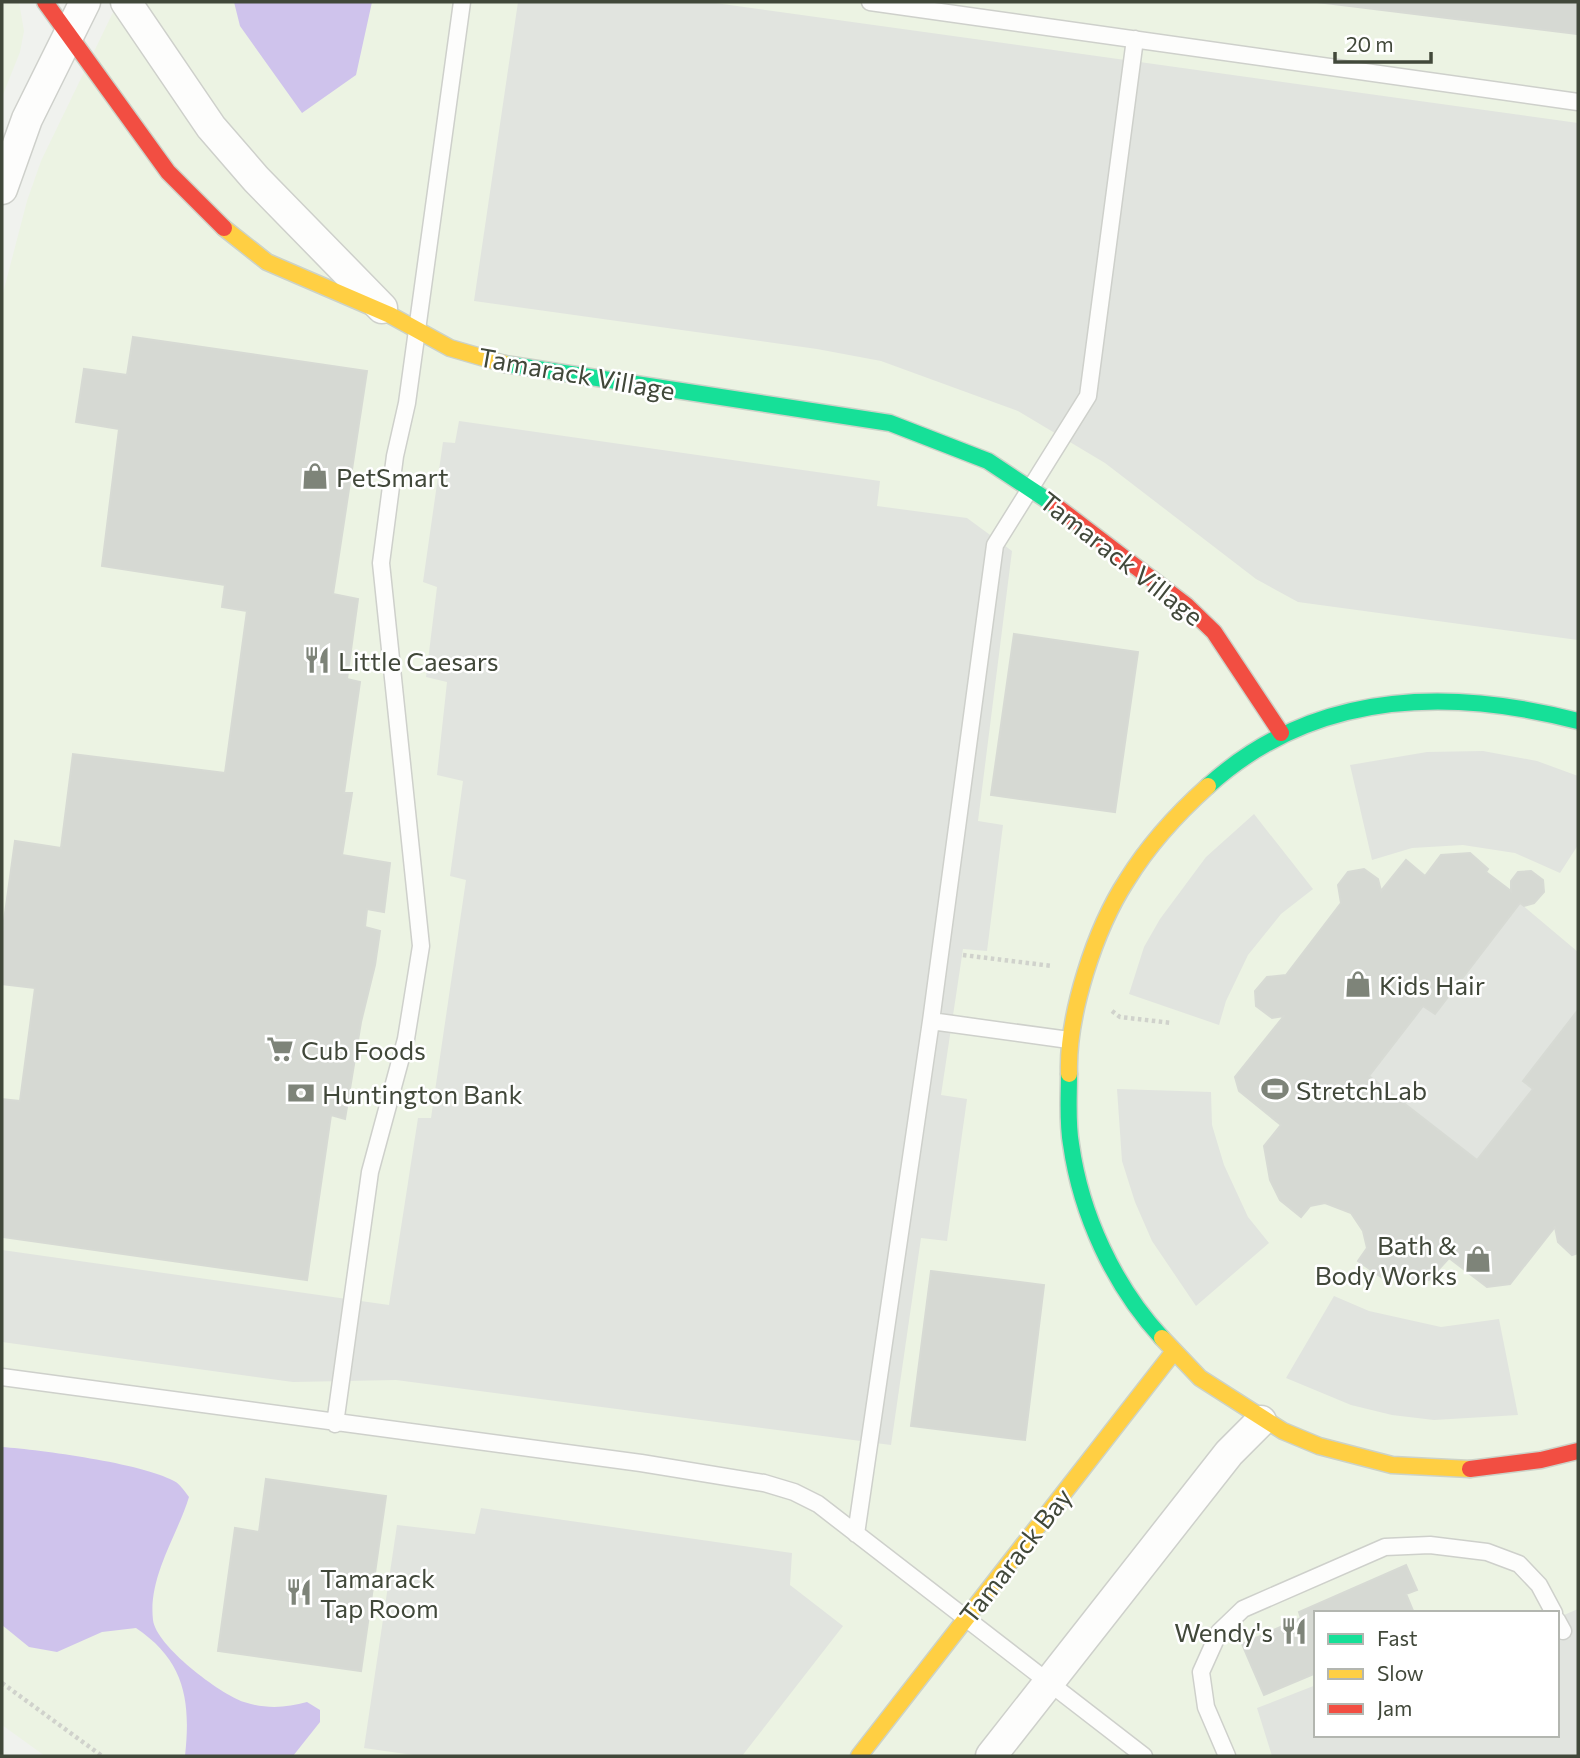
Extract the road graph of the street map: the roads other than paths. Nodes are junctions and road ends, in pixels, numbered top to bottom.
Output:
1 (45, 2) edge
2 (85, 2) edge
3 (126, 2) edge
4 (462, 2) edge
5 (870, 2) edge
6 (68, 37) junction
7 (1135, 39) junction
8 (1578, 102) edge
9 (2, 190) edge
10 (390, 315) junction
11 (417, 332) junction
12 (1032, 487) junction
13 (1578, 721) edge
14 (1281, 733) junction
15 (931, 1021) junction
16 (1069, 1040) junction
17 (1172, 1354) junction
18 (2, 1377) edge
19 (1261, 1421) junction
20 (335, 1424) junction
21 (1578, 1453) edge
22 (856, 1534) junction
23 (1552, 1611) edge
24 (967, 1618) junction
25 (1049, 1682) junction
26 (859, 1756) edge
27 (991, 1756) edge
28 (1144, 1756) edge
29 (1227, 1756) edge

1 - 6 street, Tamarack Village
2 - 6 street
3 - 10 street, Tamarack Village
4 - 11 lane
5 - 7 lane
6 - 9 street
6 - 10 street, Tamarack Village
7 - 8 lane
7 - 12 lane
10 - 11 street, Tamarack Village
11 - 12 street, Tamarack Village
11 - 20 lane
12 - 14 street, Tamarack Village
12 - 15 lane
13 - 14 street
14 - 16 street
15 - 16 lane
15 - 22 lane
16 - 17 street
17 - 19 street
17 - 24 street, Tamarack Bay
18 - 20 lane
19 - 21 street
19 - 25 street
20 - 22 lane
22 - 24 lane
23 - 29 lane
24 - 25 lane
24 - 26 street, Tamarack Bay
25 - 27 street
25 - 28 lane

